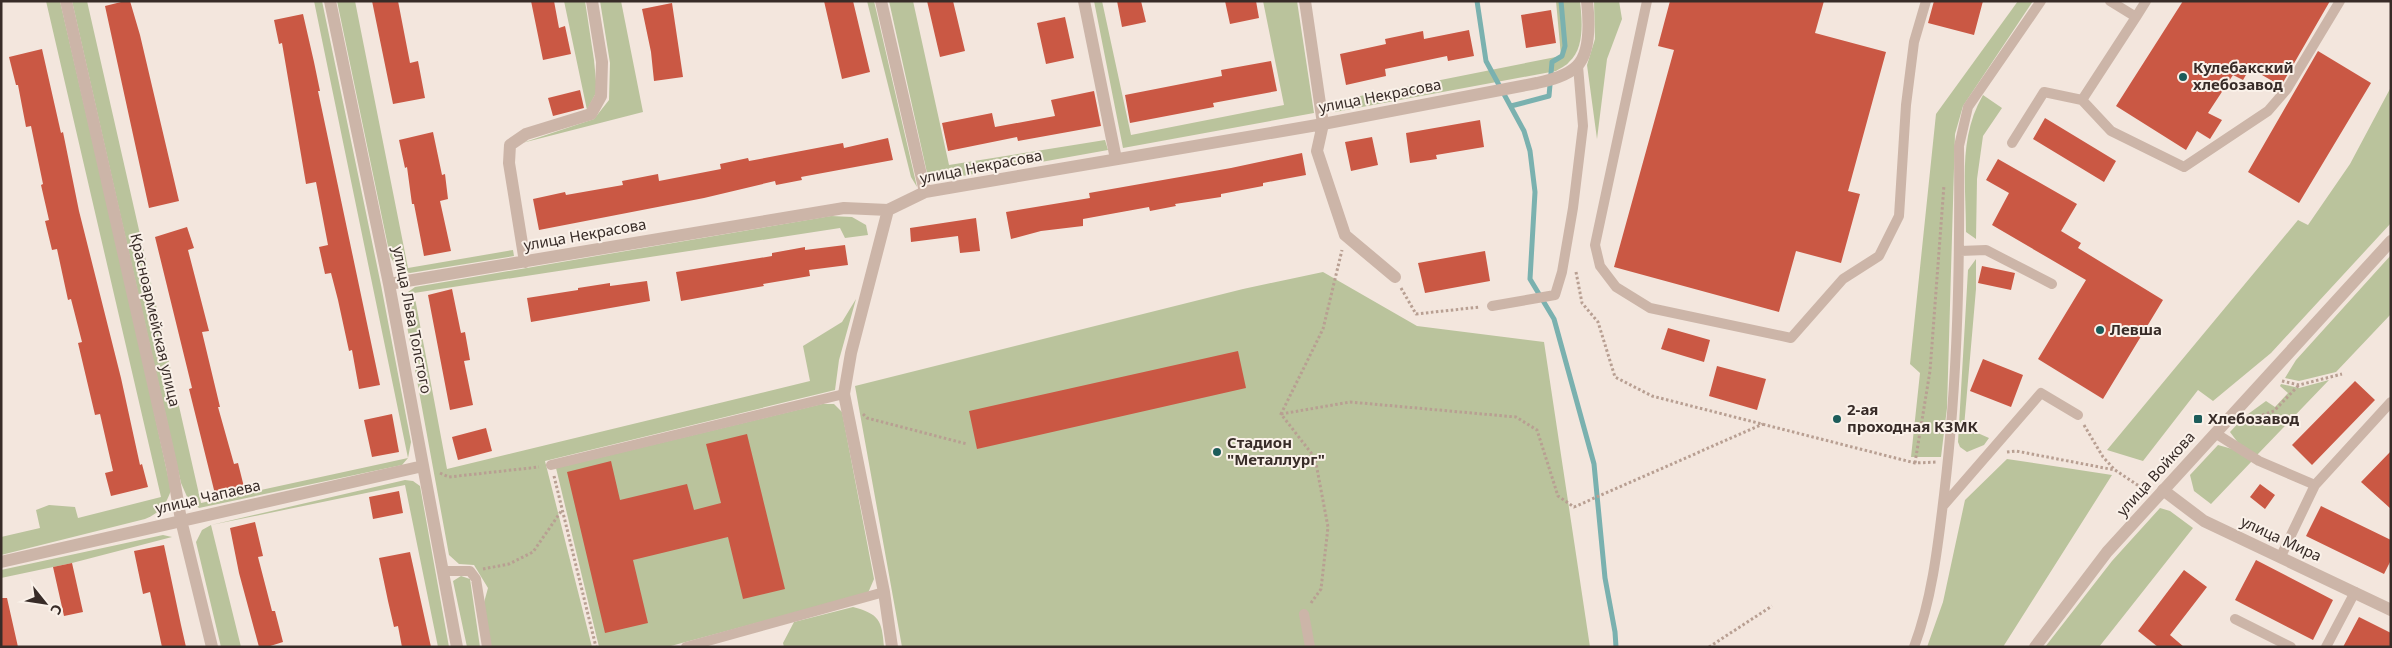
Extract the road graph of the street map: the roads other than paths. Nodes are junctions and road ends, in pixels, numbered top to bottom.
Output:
1 (66, 1) edge
2 (330, 1) edge
3 (592, 1) edge
4 (881, 1) edge
5 (1084, 1) edge
6 (1306, 1) edge
7 (1587, 1) edge
8 (1647, 1) edge
9 (1926, 1) edge
10 (2041, 1) edge
11 (2110, 1) edge
12 (2146, 1) edge
13 (2340, 1) edge
14 (2136, 17) junction
15 (1578, 66) junction
16 (2082, 100) junction
17 (1323, 124) junction
18 (2012, 143) dead end
19 (1116, 159) junction
20 (924, 192) junction
21 (888, 210) junction
22 (2391, 241) edge
23 (1960, 251) junction
24 (525, 262) junction
25 (1394, 277) road end
26 (389, 284) junction
27 (2052, 284) dead end
28 (1492, 306) road end
29 (844, 394) junction
30 (2391, 402) edge
31 (2078, 415) road end
32 (2215, 432) junction
33 (551, 465) road end
34 (423, 466) junction
35 (2315, 485) junction
36 (2163, 490) junction
37 (1943, 506) junction
38 (181, 520) junction
39 (2281, 556) junction
40 (1, 562) edge
41 (443, 571) junction
42 (884, 592) junction
43 (2355, 592) junction
44 (2391, 610) edge
45 (1304, 614) road end
46 (2235, 619) dead end
47 (212, 647) edge
48 (457, 647) edge
49 (487, 647) edge
50 (686, 647) edge
51 (892, 647) edge
52 (1310, 647) edge
53 (1914, 647) edge
54 (2035, 647) edge
55 (2290, 647) edge
56 (2326, 647) edge

1 - 38 street, Красноармейская улица
2 - 26 street, улица Льва Толстого
3 - 24 street
4 - 20 street
5 - 19 street
6 - 17 street
7 - 15 street
8 - 9 lane
10 - 23 lane
11 - 14 lane
12 - 14 lane
13 - 16 lane
14 - 16 lane
15 - 17 street, улица Некрасова
15 - 28 lane
16 - 18 lane
17 - 19 street, улица Некрасова
17 - 25 street
19 - 20 street, улица Некрасова
20 - 21 street, улица Некрасова
21 - 24 street, улица Некрасова
21 - 29 street
22 - 32 street, улица Войкова
23 - 27 lane
23 - 37 lane
24 - 26 street, улица Некрасова
26 - 34 street, улица Льва Толстого
29 - 33 lane
29 - 42 street
30 - 35 lane
31 - 37 lane
32 - 35 lane
32 - 36 street, улица Войкова
34 - 38 street, улица Чапаева
34 - 41 street, улица Льва Толстого
35 - 39 lane
36 - 39 street, улица Мира
36 - 54 street, улица Войкова
37 - 53 lane
38 - 40 street, улица Чапаева
38 - 47 street, Красноармейская улица
39 - 43 street, улица Мира
41 - 48 street, улица Льва Толстого
41 - 49 lane
42 - 50 lane
42 - 51 street
43 - 44 street, улица Мира
43 - 56 lane
45 - 52 lane
46 - 55 lane

